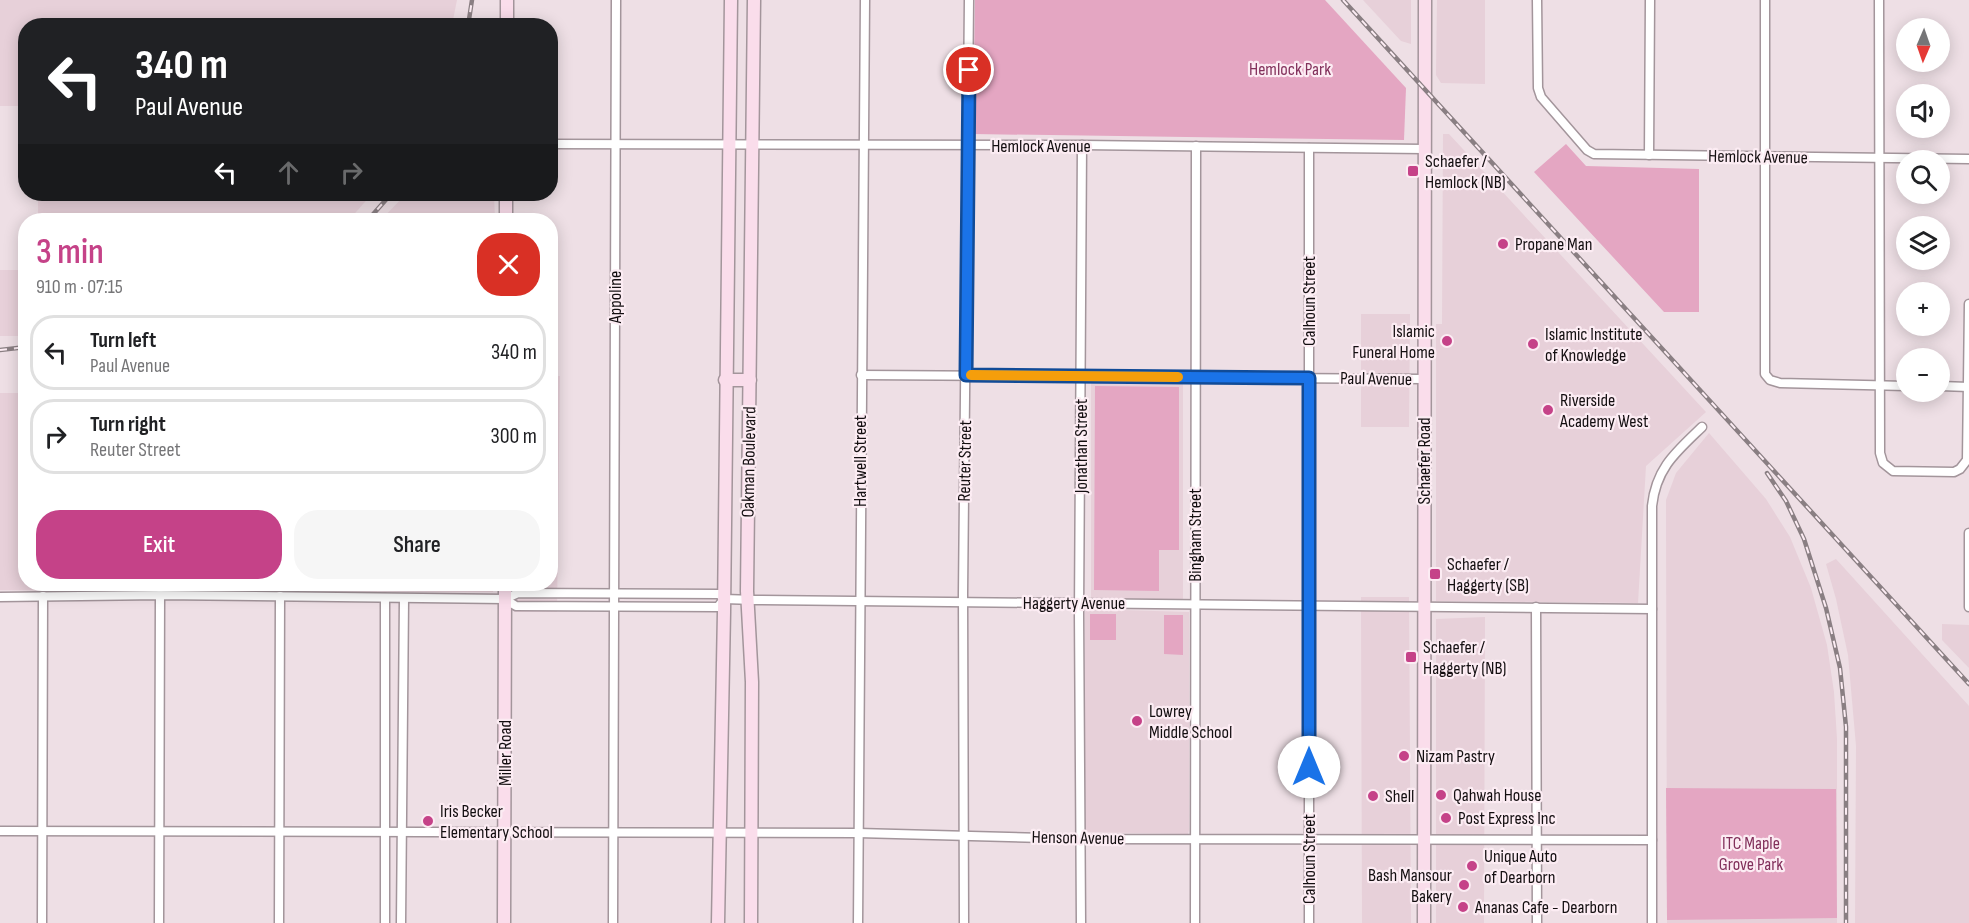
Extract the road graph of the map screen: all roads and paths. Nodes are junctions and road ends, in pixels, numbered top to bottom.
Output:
1 (507, 0) edge
2 (616, 0) edge
3 (731, 0) edge
4 (754, 0) edge
5 (865, 0) edge
6 (969, 0) edge
7 (1425, 0) edge
8 (1537, 0) edge
9 (1650, 0) edge
10 (1765, 0) edge
11 (1879, 0) edge
12 (507, 18) edge
13 (558, 144) edge
14 (616, 145) junction
15 (729, 145) junction
16 (752, 145) junction
17 (863, 146) junction
18 (968, 146) junction
19 (1082, 146) junction
20 (1196, 146) junction
21 (1309, 148) junction
22 (1424, 149) junction
23 (1649, 155) junction
24 (1764, 157) junction
25 (1880, 158) junction
26 (1969, 159) edge
27 (1969, 304) edge
28 (861, 375) junction
29 (966, 375) junction
30 (1081, 376) junction
31 (1195, 377) junction
32 (1309, 378) junction
33 (1424, 379) junction
34 (725, 380) junction
35 (750, 380) junction
36 (1880, 385) junction
37 (1896, 386) edge
38 (1950, 386) edge
39 (1968, 387) edge
40 (1968, 413) edge
41 (1702, 427) dead end
42 (1969, 533) edge
43 (505, 591) edge
44 (555, 593) junction
45 (614, 593) junction
46 (666, 594) junction
47 (160, 595) junction
48 (43, 596) junction
49 (280, 596) junction
50 (0, 597) edge
51 (385, 598) junction
52 (404, 599) junction
53 (505, 599) junction
54 (724, 599) junction
55 (748, 600) junction
56 (860, 601) junction
57 (964, 603) junction
58 (1080, 603) junction
59 (1195, 605) junction
60 (1309, 605) junction
61 (554, 606) junction
62 (1969, 606) edge
63 (614, 607) junction
64 (665, 607) junction
65 (1424, 607) junction
66 (1536, 608) junction
67 (1652, 609) junction
68 (0, 831) edge
69 (42, 831) junction
70 (159, 832) junction
71 (279, 832) junction
72 (385, 833) junction
73 (401, 833) junction
74 (504, 833) junction
75 (613, 833) junction
76 (719, 833) junction
77 (752, 833) junction
78 (858, 833) junction
79 (964, 835) junction
80 (1080, 839) junction
81 (1195, 839) junction
82 (1310, 839) junction
83 (1424, 839) junction
84 (1537, 840) junction
85 (1652, 840) junction
86 (42, 923) edge
87 (159, 923) edge
88 (279, 923) edge
89 (385, 923) edge
90 (401, 923) edge
91 (504, 923) edge
92 (613, 923) edge
93 (718, 923) edge
94 (751, 923) edge
95 (858, 923) edge
96 (964, 923) edge
97 (1081, 923) edge
98 (1195, 923) edge
99 (1309, 923) edge
100 (1424, 923) edge
101 (1537, 923) edge
102 (1652, 923) edge

1 - 12 street
2 - 14 street, Appoline
3 - 15 street, Oakman Boulevard
4 - 16 street, Oakman Boulevard
5 - 17 street, Hartwell Street
6 - 18 street, Reuter Street
7 - 22 street, Schaefer Road
8 - 23 street, Hemlock Avenue
9 - 23 street
10 - 24 street
11 - 25 street
13 - 14 street, Hemlock Avenue
14 - 15 street, Hemlock Avenue
14 - 45 street, Appoline
15 - 16 street, Hemlock Avenue
15 - 34 street, Oakman Boulevard
16 - 17 street, Hemlock Avenue
16 - 35 street, Oakman Boulevard
17 - 18 street, Hemlock Avenue
17 - 28 street, Hartwell Street
18 - 19 street, Hemlock Avenue
18 - 29 street, Reuter Street
19 - 20 street, Hemlock Avenue
19 - 30 street, Jonathan Street
20 - 21 street, Hemlock Avenue
20 - 31 street, Bingham Street
21 - 22 street, Hemlock Avenue
21 - 32 street, Calhoun Street
22 - 33 street, Schaefer Road
23 - 24 street, Hemlock Avenue
24 - 25 street, Hemlock Avenue
24 - 36 street
25 - 26 street, Hemlock Avenue
25 - 36 street
27 - 39 street
28 - 29 street, Paul Avenue
28 - 56 street, Hartwell Street
29 - 30 street, Paul Avenue
29 - 57 street, Reuter Street
30 - 31 street, Paul Avenue
30 - 58 street, Jonathan Street
31 - 32 street, Paul Avenue
31 - 59 street, Bingham Street
32 - 33 street, Paul Avenue
32 - 60 street, Calhoun Street
33 - 65 street, Schaefer Road
34 - 35 street
34 - 54 street, Oakman Boulevard
35 - 55 street, Oakman Boulevard
36 - 37 street
36 - 40 street
38 - 39 street
39 - 40 street
41 - 67 street
42 - 62 street
43 - 53 street, Miller Road
44 - 45 street, Haggerty Avenue
44 - 53 street, Haggerty Avenue
44 - 61 street
45 - 46 street, Haggerty Avenue
45 - 63 street, Appoline
46 - 54 street, Haggerty Avenue
46 - 64 street
47 - 48 street, Haggerty Avenue
47 - 49 street, Haggerty Avenue
47 - 70 street
48 - 50 street, Haggerty Avenue
48 - 69 street
49 - 51 street, Haggerty Avenue
49 - 71 street
51 - 52 street, Haggerty Avenue
51 - 72 street
52 - 53 street, Haggerty Avenue
52 - 73 street
53 - 61 street, Haggerty Avenue
53 - 74 street, Miller Road
54 - 55 street, Haggerty Avenue
54 - 64 street, Haggerty Avenue
54 - 76 street, Oakman Boulevard
55 - 56 street, Haggerty Avenue
55 - 77 street, Oakman Boulevard
56 - 57 street, Haggerty Avenue
56 - 78 street, Hartwell Street
57 - 58 street, Haggerty Avenue
57 - 79 street, Reuter Street
58 - 59 street, Haggerty Avenue
58 - 80 street, Jonathan Street
59 - 60 street, Haggerty Avenue
59 - 81 street, Bingham Street
60 - 65 street, Haggerty Avenue
60 - 82 street, Calhoun Street
61 - 63 street, Haggerty Avenue
63 - 64 street, Haggerty Avenue
63 - 75 street, Appoline
65 - 66 street, Haggerty Avenue
65 - 83 street, Schaefer Road
66 - 67 street, Haggerty Avenue
66 - 84 street
67 - 85 street
68 - 69 street
69 - 70 street
69 - 86 street
70 - 71 street
70 - 87 street
71 - 72 street
71 - 88 street
72 - 73 street
72 - 89 street
73 - 74 street, Henson Avenue
73 - 90 street
74 - 75 street, Henson Avenue
74 - 91 street, Miller Road
75 - 76 street, Henson Avenue
75 - 92 street, Appoline
76 - 77 street, Henson Avenue
76 - 93 street, Oakman Boulevard
77 - 78 street, Henson Avenue
77 - 94 street, Oakman Boulevard
78 - 79 street, Henson Avenue
78 - 95 street, Hartwell Street
79 - 80 street, Henson Avenue
79 - 96 street, Reuter Street
80 - 81 street, Henson Avenue
80 - 97 street, Jonathan Street
81 - 82 street, Henson Avenue
81 - 98 street, Bingham Street
82 - 83 street, Henson Avenue
82 - 99 street, Calhoun Street
83 - 84 street, Henson Avenue
83 - 100 street, Schaefer Road
84 - 85 street, Henson Avenue
84 - 101 street
85 - 102 street

